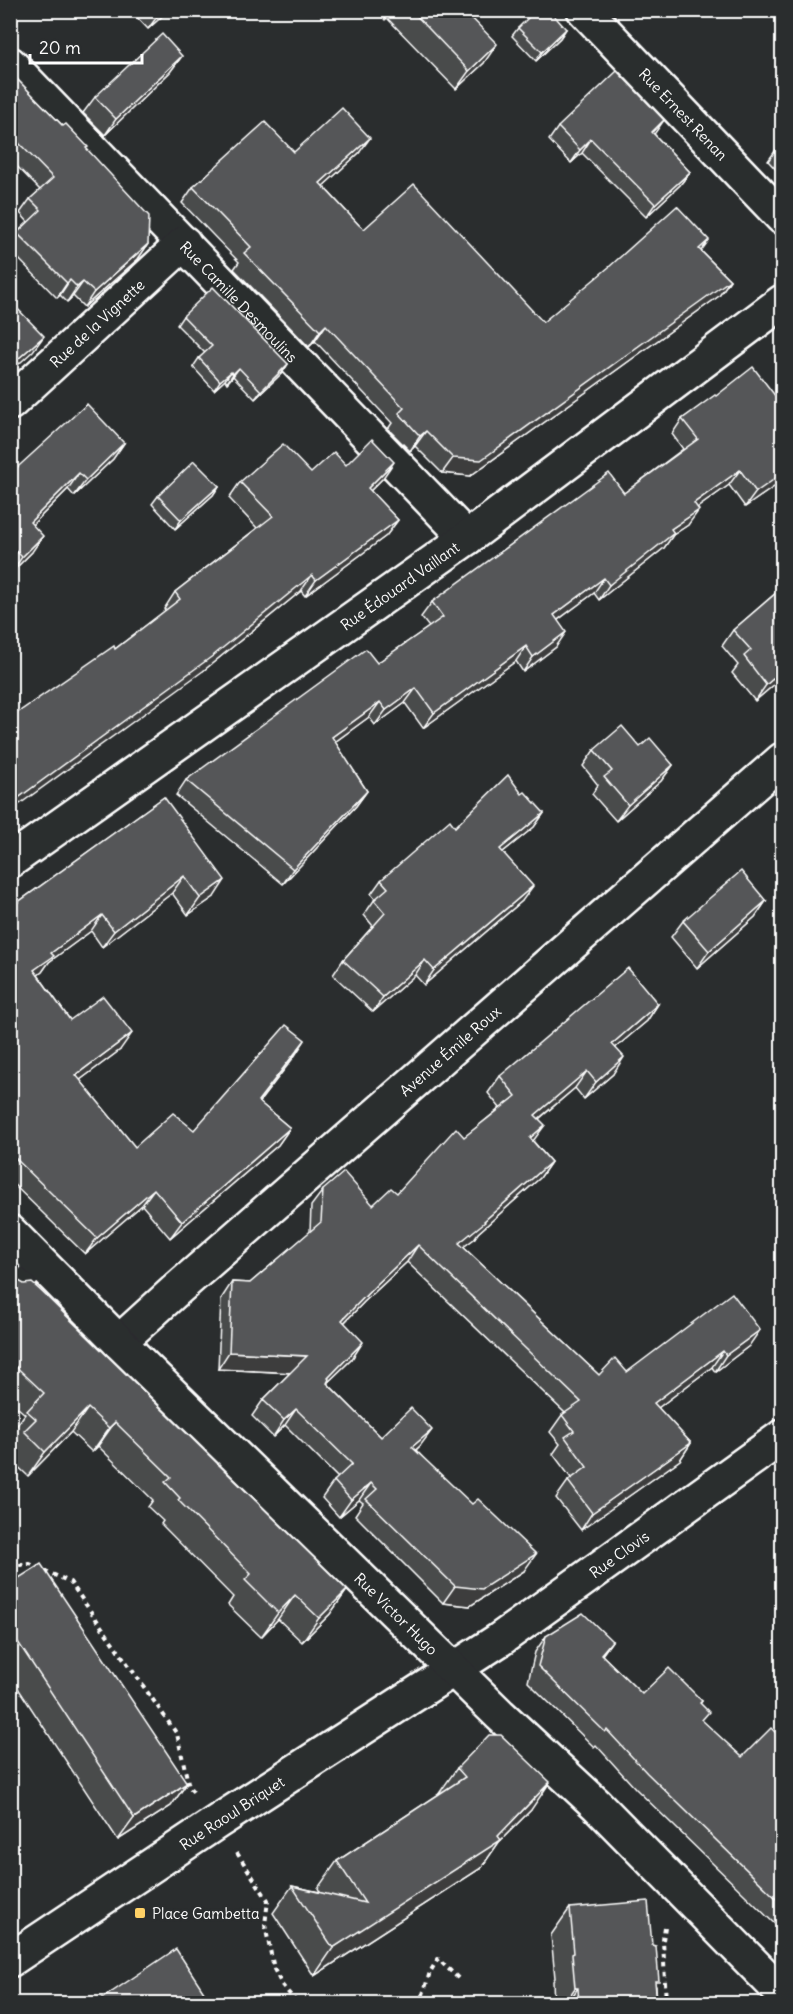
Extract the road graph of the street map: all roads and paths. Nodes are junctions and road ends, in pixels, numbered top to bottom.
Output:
1 (584, 10) edge
2 (10, 64) edge
3 (783, 217) edge
4 (184, 243) junction
5 (783, 302) edge
6 (10, 403) edge
7 (467, 538) junction
8 (783, 760) edge
9 (10, 861) edge
10 (10, 1232) edge
11 (41, 1263) junction
12 (10, 1295) edge
13 (119, 1342) junction
14 (783, 1437) edge
15 (10, 1566) edge
16 (454, 1669) junction
17 (217, 1822) junction
18 (673, 1882) junction
19 (10, 1960) edge
20 (459, 1979) dead end
21 (783, 1993) edge
22 (298, 2004) edge
23 (420, 2004) edge
24 (666, 2004) edge

1 - 3 street, Rue Ernest Renan
2 - 4 street, Rue Camille Desmoulins
4 - 6 street, Rue de la Vignette
4 - 7 street, Rue Camille Desmoulins
5 - 7 street, Rue Édouard Vaillant
7 - 9 street, Rue Édouard Vaillant
8 - 13 street, Avenue Émile Roux
10 - 11 street, Rue Victor Hugo
11 - 12 lane
11 - 13 street, Rue Victor Hugo
13 - 16 street, Rue Victor Hugo
14 - 16 street, Rue Clovis
15 - 17 path
16 - 17 street, Rue Raoul Briquet
16 - 18 street, Rue Victor Hugo
17 - 19 street, Rue Raoul Briquet
17 - 22 path
18 - 21 street, Rue Victor Hugo
18 - 24 path
20 - 23 path

